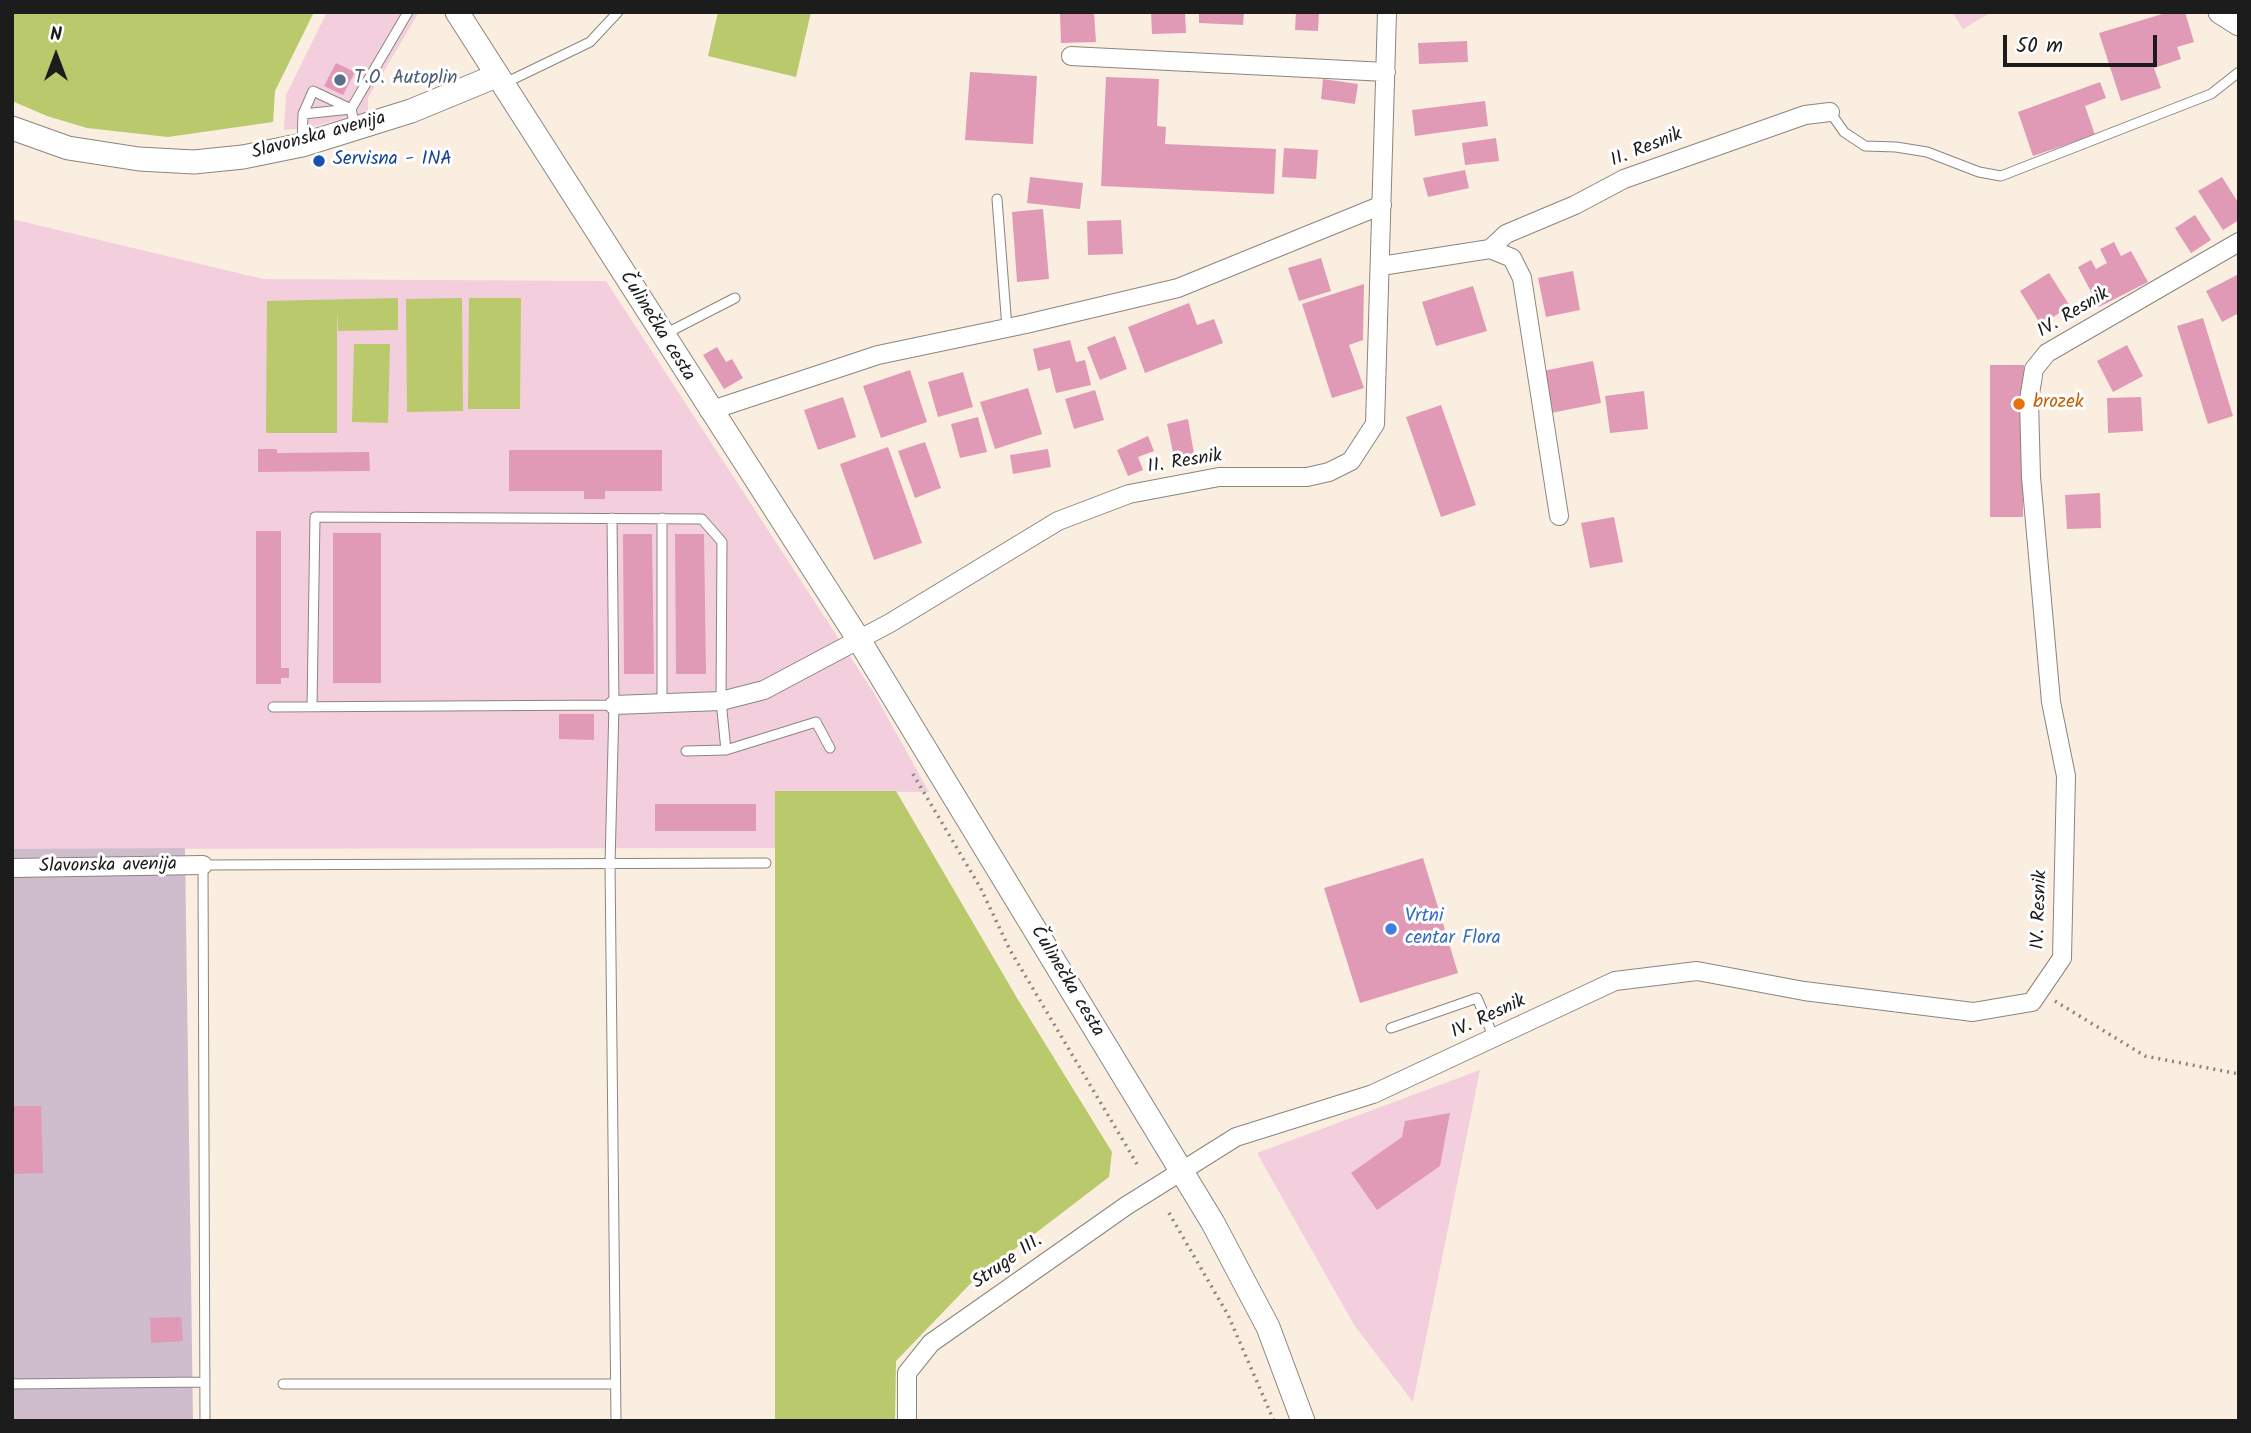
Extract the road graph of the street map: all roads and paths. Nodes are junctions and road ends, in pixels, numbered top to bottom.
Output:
1 (408, 12) edge
2 (457, 12) edge
3 (618, 12) edge
4 (1387, 12) edge
5 (2220, 12) edge
6 (2239, 24) edge
7 (1071, 56) dead end
8 (1386, 72) junction
9 (2239, 72) edge
10 (499, 80) junction
11 (1830, 113) joint
12 (303, 114) junction
13 (353, 118) junction
14 (12, 128) edge
15 (302, 145) junction
16 (997, 199) dead end
17 (1382, 205) junction
18 (2239, 242) edge
19 (1490, 249) junction
20 (1381, 266) junction
21 (735, 298) dead end
22 (1007, 328) junction
23 (662, 336) junction
24 (709, 411) junction
25 (1559, 516) dead end
26 (611, 518) junction
27 (662, 518) junction
28 (859, 640) junction
29 (721, 701) junction
30 (662, 703) junction
31 (614, 705) junction
32 (312, 706) junction
33 (273, 707) dead end
34 (830, 748) dead end
35 (726, 750) junction
36 (686, 751) dead end
37 (911, 771) dead end
38 (766, 863) dead end
39 (610, 864) junction
40 (203, 865) junction
41 (12, 868) edge
42 (2039, 991) junction
43 (1391, 1028) dead end
44 (1495, 1040) junction
45 (2239, 1074) edge
46 (1137, 1164) dead end
47 (1182, 1173) junction
48 (1168, 1213) dead end
49 (204, 1382) junction
50 (12, 1384) edge
51 (283, 1384) dead end
52 (615, 1384) junction
53 (205, 1421) edge
54 (616, 1421) edge
55 (907, 1421) edge
56 (1274, 1421) edge
57 (1303, 1421) edge

1 - 13 lane
2 - 10 street, Čulinečka cesta
3 - 10 lane
4 - 8 street, II. Resnik
5 - 6 street
7 - 8 street
8 - 17 street, II. Resnik
9 - 11 lane
10 - 13 street, Slavonska avenija
10 - 23 street, Čulinečka cesta
11 - 19 street, II. Resnik
12 - 13 lane
12 - 13 lane
12 - 15 lane
13 - 15 street, Slavonska avenija
14 - 15 street, Slavonska avenija
16 - 22 lane
17 - 20 street, II. Resnik
17 - 22 street
18 - 42 street, IV. Resnik
19 - 20 street, II. Resnik
19 - 25 street
20 - 28 street, II. Resnik
21 - 23 lane
22 - 24 street
23 - 24 street, Čulinečka cesta
24 - 28 street, Čulinečka cesta
26 - 27 lane
26 - 31 lane
26 - 32 lane
27 - 29 lane
27 - 30 lane
28 - 29 street
28 - 47 street, Čulinečka cesta
29 - 30 street
29 - 35 lane
30 - 31 street
31 - 32 lane
31 - 39 lane
32 - 33 lane
34 - 35 lane
35 - 36 lane
37 - 46 path
38 - 39 lane
39 - 40 lane
39 - 52 lane
40 - 41 street, Slavonska avenija
40 - 49 lane
42 - 44 street, IV. Resnik
42 - 45 path
43 - 44 lane
44 - 47 street, IV. Resnik
47 - 55 street, Struge III.
47 - 57 street, Čulinečka cesta
48 - 56 path
49 - 50 lane
49 - 53 lane
51 - 52 lane
52 - 54 lane

